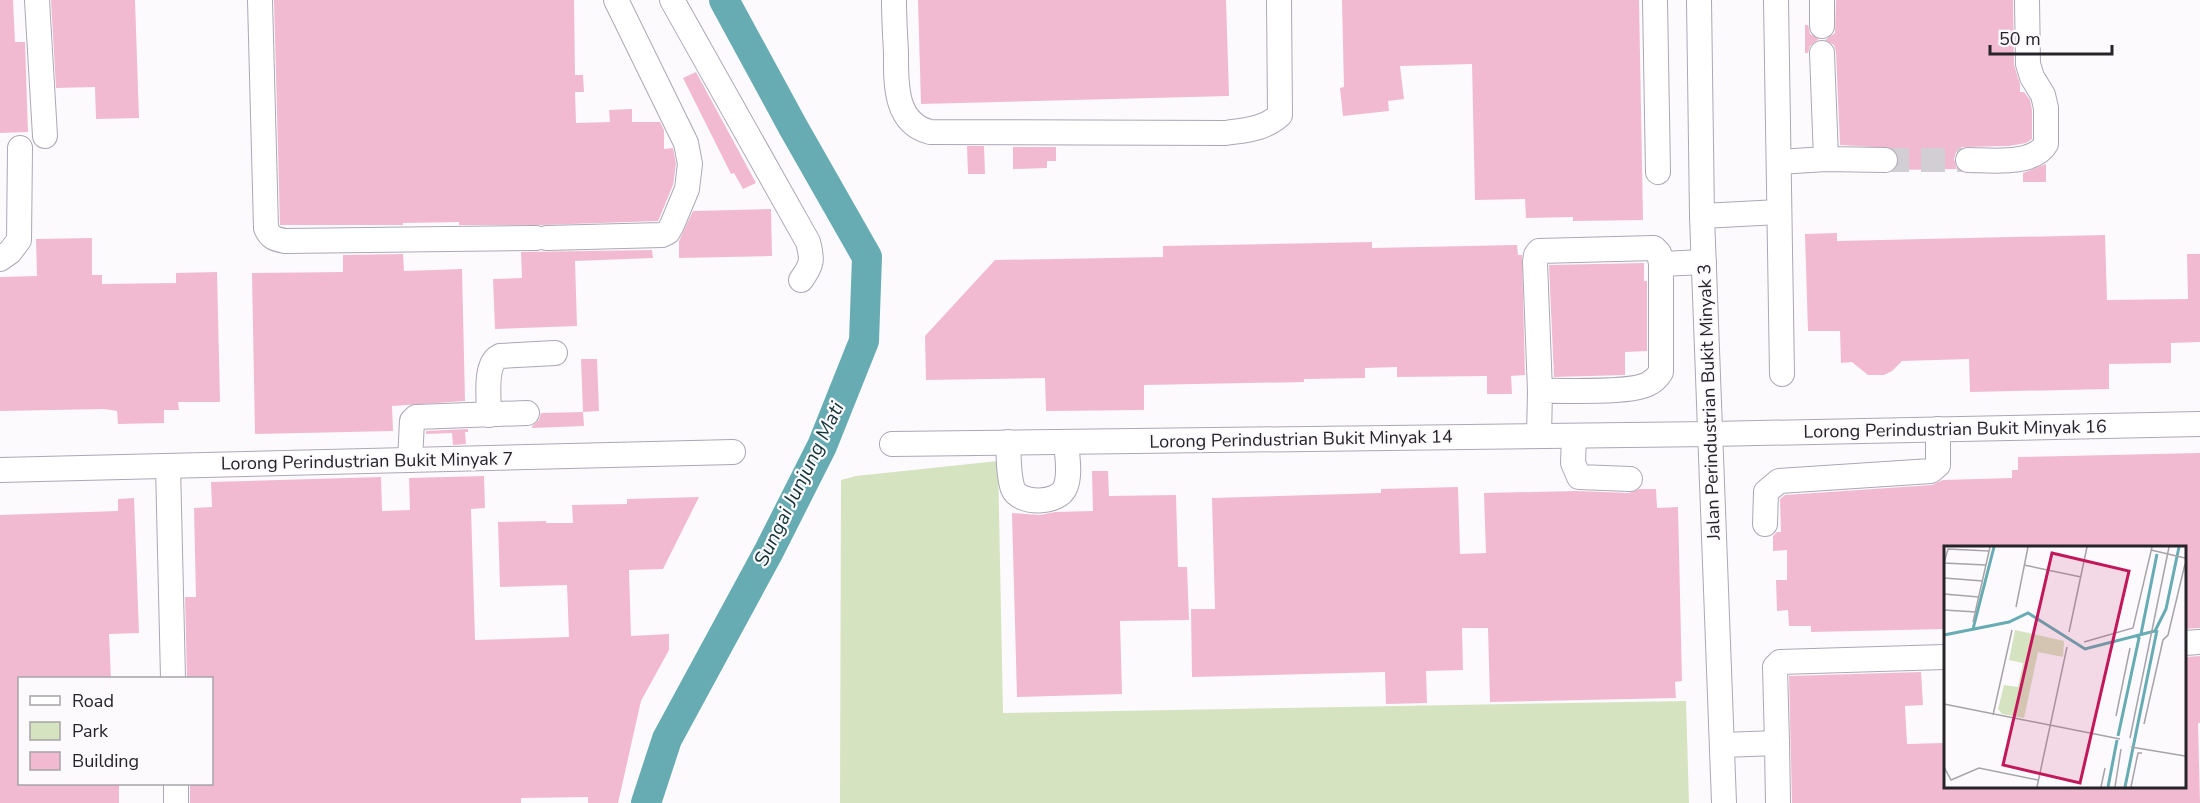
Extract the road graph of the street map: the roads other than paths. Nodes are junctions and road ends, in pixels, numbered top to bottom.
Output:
1 (37, 0) edge
2 (260, 0) edge
3 (616, 0) edge
4 (672, 0) edge
5 (894, 0) edge
6 (1279, 0) edge
7 (1655, 0) edge
8 (1699, 0) edge
9 (1776, 0) edge
10 (1822, 0) edge
11 (2027, 0) edge
12 (1822, 26) dead end
13 (1822, 53) dead end
14 (45, 136) dead end
15 (20, 148) dead end
16 (1826, 159) junction
17 (1885, 160) tunnel mouth
18 (1968, 160) tunnel mouth
19 (1779, 162) junction
20 (1658, 172) dead end
21 (1779, 212) junction
22 (1702, 216) junction
23 (0, 259) edge
24 (1704, 262) junction
25 (1661, 264) junction
26 (801, 280) dead end
27 (555, 353) dead end
28 (1782, 374) dead end
29 (1540, 390) junction
30 (527, 413) dead end
31 (489, 415) junction
32 (2200, 424) edge
33 (1938, 429) junction
34 (1711, 434) junction
35 (1539, 436) junction
36 (1574, 436) junction
37 (1008, 442) junction
38 (1066, 442) junction
39 (892, 444) dead end
40 (734, 452) dead end
41 (410, 460) junction
42 (168, 466) junction
43 (0, 470) edge
44 (1630, 479) dead end
45 (1766, 524) dead end
46 (2200, 642) edge
47 (2185, 643) edge
48 (1944, 657) edge
49 (173, 677) edge
50 (1777, 743) junction
51 (1723, 745) junction
52 (176, 785) edge
53 (176, 803) edge
54 (1724, 803) edge
55 (1778, 803) edge

1 - 14 street
2 - 3 street
4 - 26 street
5 - 6 street
7 - 20 street
8 - 22 street, Jalan Perindustrian Bukit Minyak 3
9 - 19 street
10 - 12 street
11 - 18 street
13 - 16 street
15 - 23 street
16 - 17 street
16 - 19 street
19 - 21 street
21 - 22 street
21 - 28 street
22 - 24 street, Jalan Perindustrian Bukit Minyak 3
24 - 25 street
24 - 34 street, Jalan Perindustrian Bukit Minyak 3
25 - 29 street
25 - 29 street
27 - 31 street
29 - 35 street
30 - 31 street
31 - 41 street
32 - 33 street, Lorong Perindustrian Bukit Minyak 16
33 - 34 street, Lorong Perindustrian Bukit Minyak 16
33 - 45 street
34 - 36 street, Lorong Perindustrian Bukit Minyak 14
34 - 51 street, Jalan Perindustrian Bukit Minyak 3
35 - 36 street, Lorong Perindustrian Bukit Minyak 14
35 - 38 street, Lorong Perindustrian Bukit Minyak 14
36 - 44 street
37 - 38 street, Lorong Perindustrian Bukit Minyak 14
37 - 38 street
37 - 39 street, Lorong Perindustrian Bukit Minyak 14
40 - 41 street, Lorong Perindustrian Bukit Minyak 7
41 - 42 street, Lorong Perindustrian Bukit Minyak 7
42 - 43 street, Lorong Perindustrian Bukit Minyak 7
42 - 49 street
46 - 47 street
48 - 50 street
50 - 51 street
50 - 55 street
51 - 54 street, Jalan Perindustrian Bukit Minyak 3
52 - 53 street

